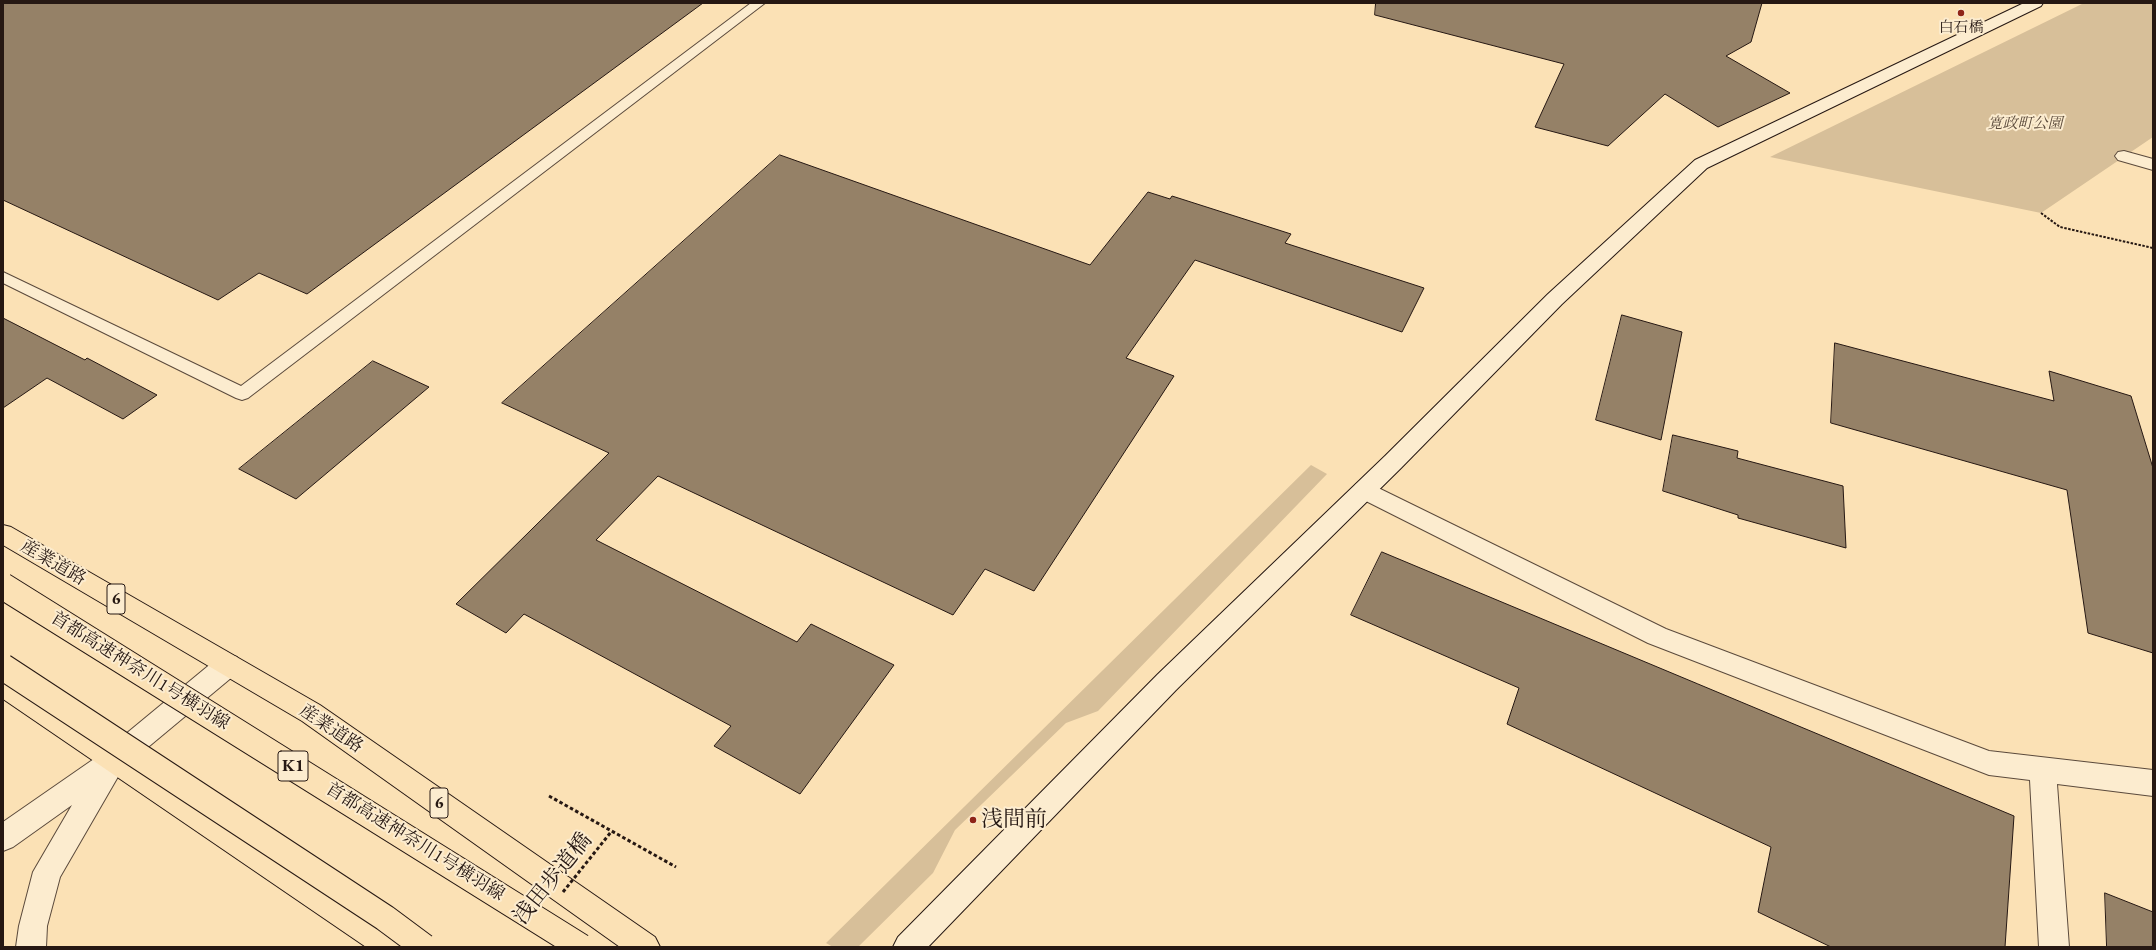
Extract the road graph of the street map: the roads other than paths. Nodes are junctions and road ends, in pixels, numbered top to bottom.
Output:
1 (758, 3) edge
2 (2036, 3) edge
3 (2124, 156) dead end
4 (2153, 165) edge
5 (3, 277) edge
6 (1364, 490) junction
7 (3, 534) edge
8 (3, 586) edge
9 (228, 665) junction
10 (3, 667) edge
11 (3, 685) edge
12 (114, 759) junction
13 (2043, 770) junction
14 (2153, 783) edge
15 (3, 838) edge
16 (31, 947) edge
17 (389, 947) edge
18 (424, 947) edge
19 (581, 947) edge
20 (645, 947) edge
21 (908, 947) edge
22 (2054, 947) edge

1 - 5 lane
2 - 6 street
3 - 4 street
6 - 13 street
6 - 21 street
7 - 9 main road, 産業道路 / 6
8 - 19 main road, 首都高速神奈川1号横羽線 / K1, bridge
9 - 12 street
9 - 20 main road, 産業道路 / 6
10 - 18 main road, bridge
11 - 12 main road
12 - 15 street
12 - 16 street
12 - 17 main road
13 - 14 street
13 - 22 street

